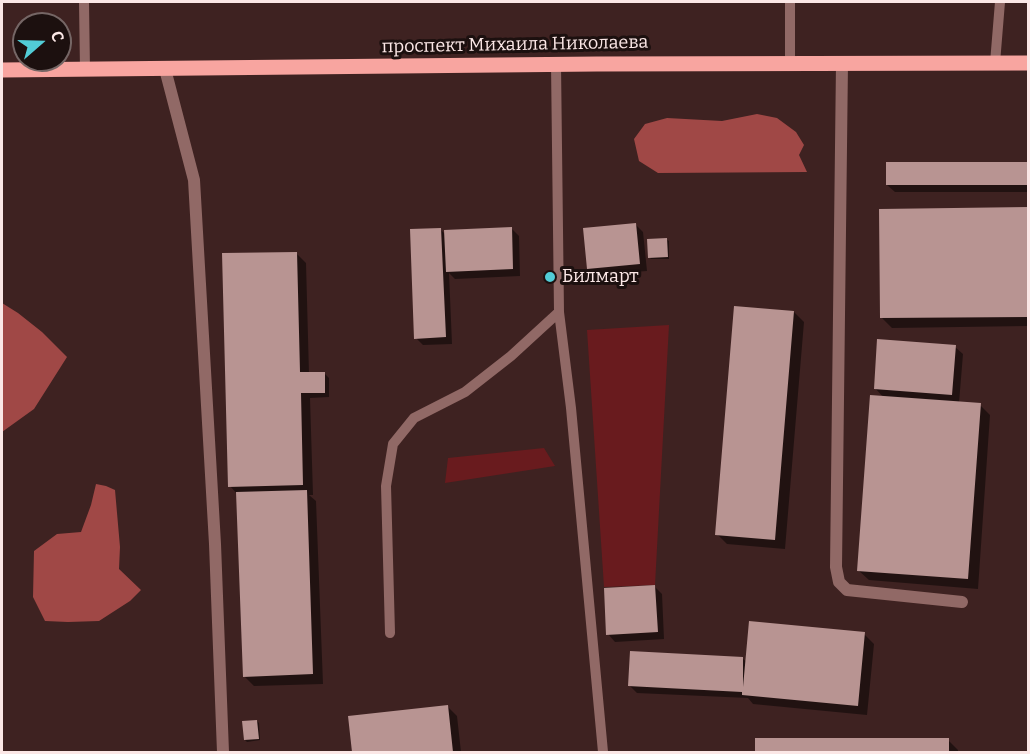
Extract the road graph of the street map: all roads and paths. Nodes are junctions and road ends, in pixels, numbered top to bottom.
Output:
1 (84, 2) edge
2 (790, 2) edge
3 (1000, 2) edge
4 (790, 63) junction
5 (842, 63) junction
6 (995, 63) junction
7 (1029, 63) edge
8 (556, 64) junction
9 (85, 69) junction
10 (165, 69) junction
11 (2, 70) edge
12 (559, 312) junction
13 (962, 602) dead end
14 (390, 633) dead end
15 (223, 753) edge
16 (603, 753) edge

1 - 9 lane
2 - 4 lane
3 - 6 lane
4 - 5 main road, проспект Михаила Николаева
4 - 8 main road, проспект Михаила Николаева
5 - 6 main road, проспект Михаила Николаева
5 - 13 street
6 - 7 main road, проспект Михаила Николаева
8 - 10 main road, проспект Михаила Николаева
8 - 12 lane
9 - 10 main road, проспект Михаила Николаева
9 - 11 main road, проспект Михаила Николаева
10 - 15 street
12 - 14 lane
12 - 16 lane

